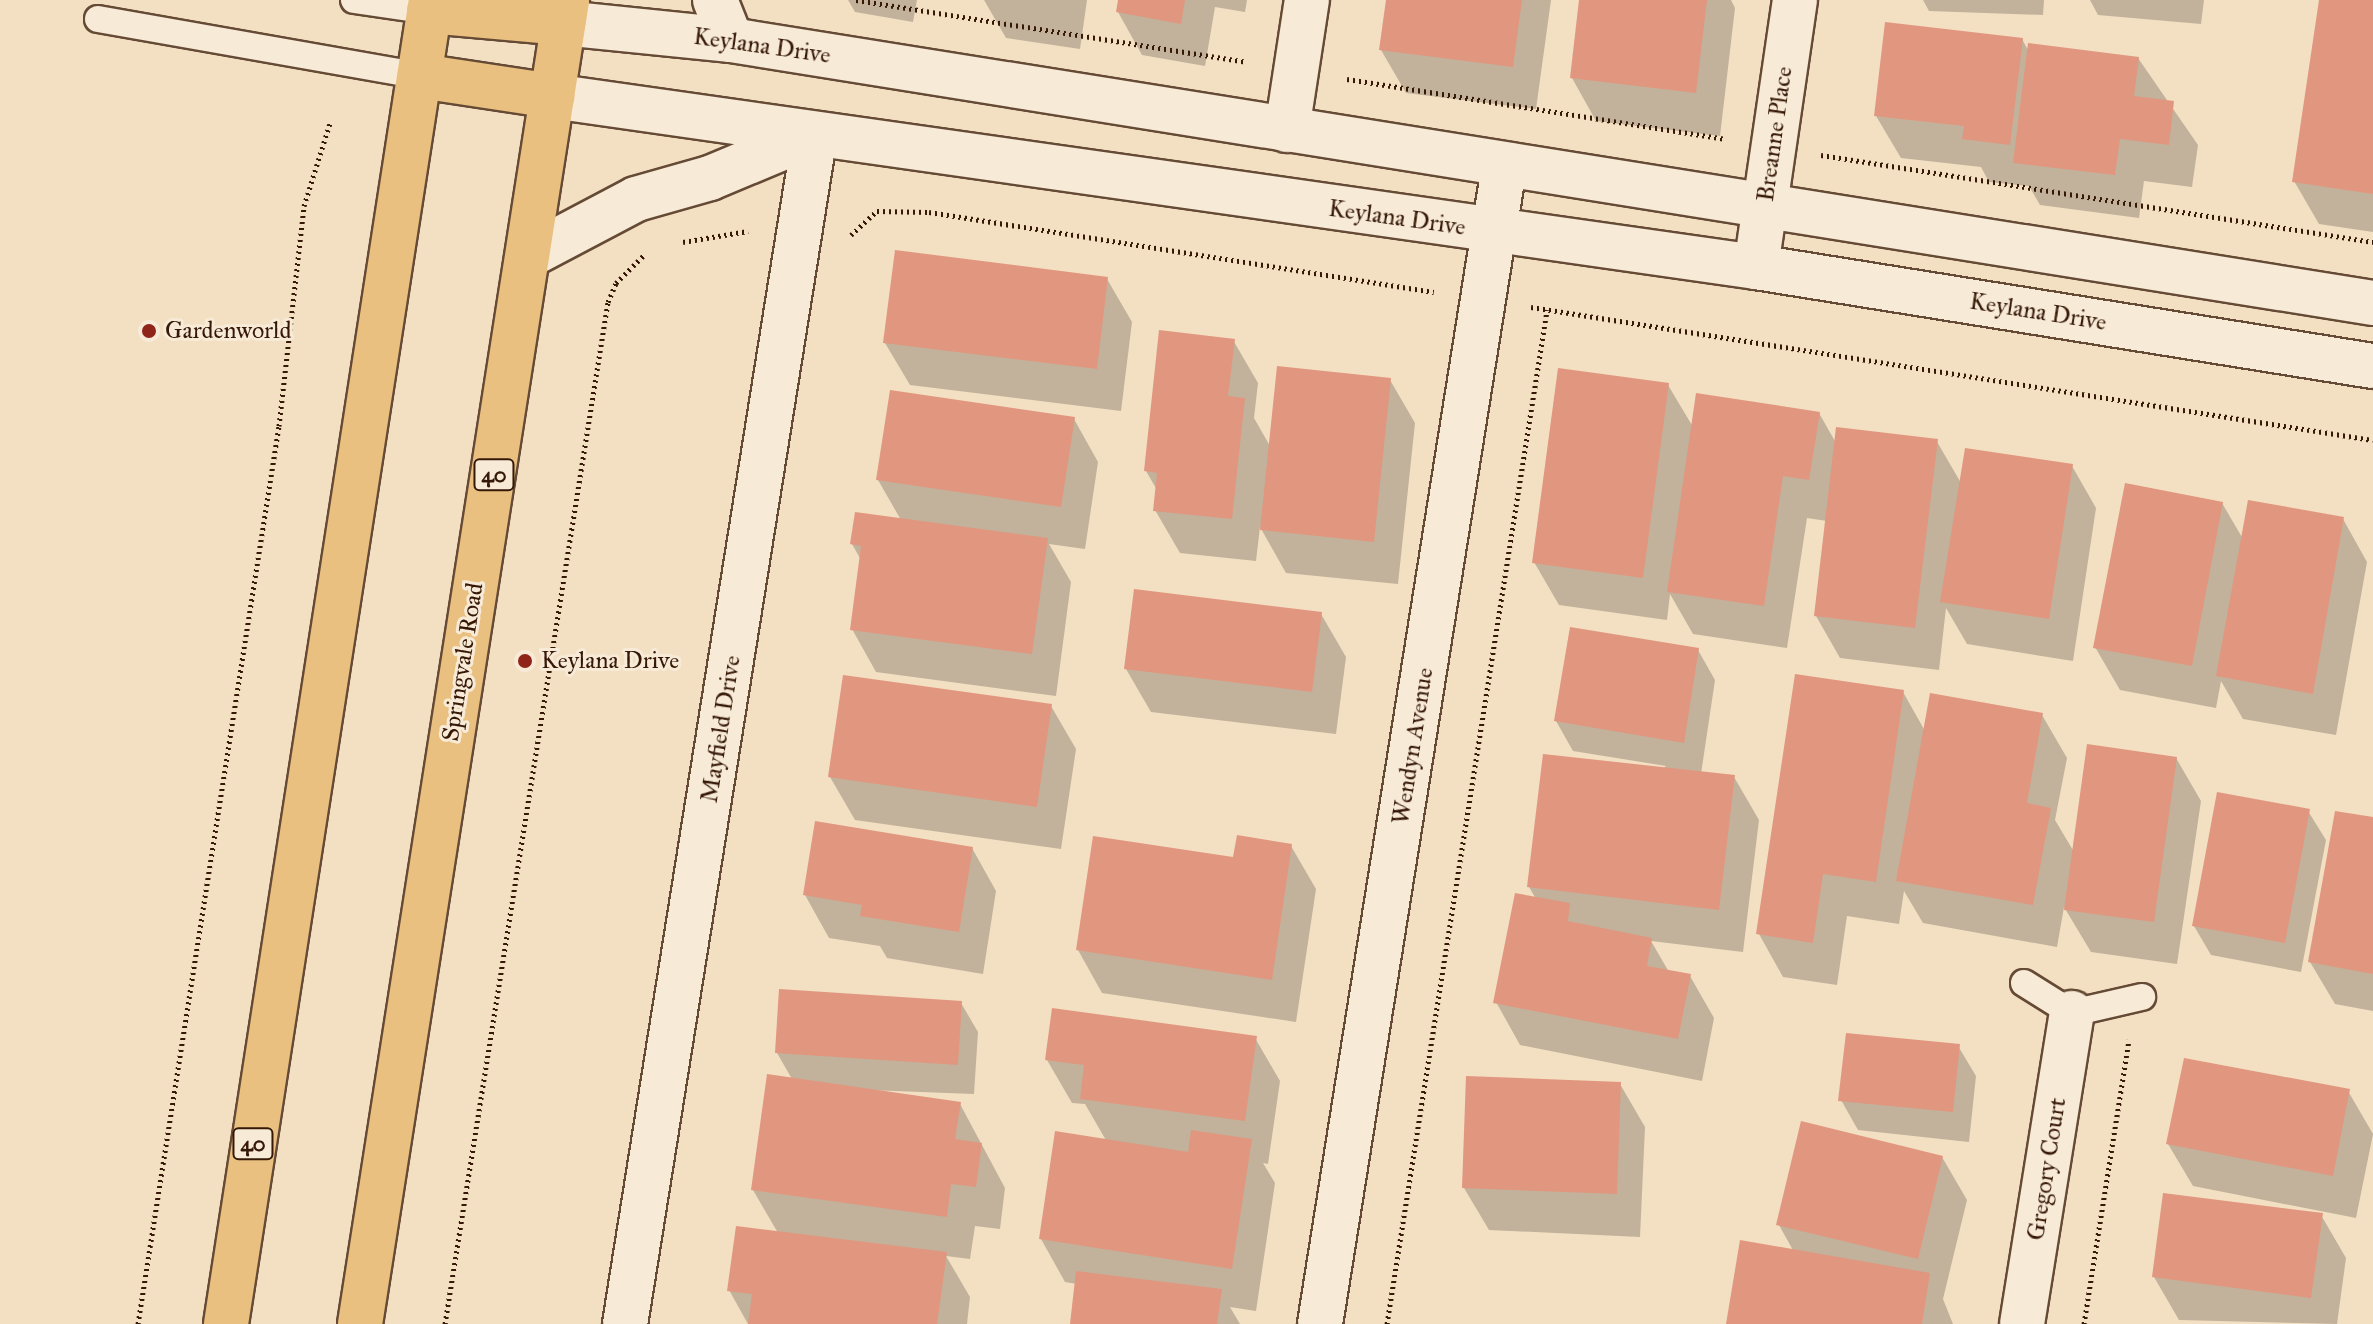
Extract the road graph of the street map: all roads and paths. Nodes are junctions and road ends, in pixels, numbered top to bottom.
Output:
1 (354, 0) edge
2 (715, 0) edge
3 (856, 0) edge
4 (1307, 0) edge
5 (1795, 0) edge
6 (430, 6) edge
7 (565, 12) edge
8 (98, 19) dead end
9 (731, 40) junction
10 (1296, 71) junction
11 (420, 76) junction
12 (552, 96) junction
13 (330, 123) dead end
14 (1287, 130) junction
15 (815, 134) junction
16 (1772, 147) junction
17 (1504, 167) junction
18 (1764, 203) junction
19 (1496, 232) junction
20 (847, 239) dead end
21 (2373, 242) edge
22 (653, 249) dead end
23 (530, 255) junction
24 (1756, 267) junction
25 (1484, 300) junction
26 (2373, 303) edge
27 (1547, 310) junction
28 (2373, 366) edge
29 (2373, 440) edge
30 (2024, 983) dead end
31 (2136, 998) joint
32 (2072, 1013) junction
33 (138, 1324) edge
34 (226, 1324) edge
35 (360, 1324) edge
36 (445, 1324) edge
37 (625, 1324) edge
38 (1320, 1324) edge
39 (1387, 1324) edge
40 (2022, 1324) edge
41 (2084, 1324) edge

1 - 6 lane
2 - 9 street
3 - 10 path
4 - 10 street
5 - 16 street, Breanne Place
6 - 7 highway, Keylana Drive
6 - 11 highway, 40
7 - 9 street, Keylana Drive
7 - 12 highway, Springvale Road / 40
8 - 11 lane
9 - 14 street, Keylana Drive
10 - 14 street
10 - 16 path
11 - 12 highway, Keylana Drive
11 - 34 highway, 40
12 - 15 street, Keylana Drive
12 - 23 highway, Springvale Road / 40
13 - 33 path
14 - 17 street, Keylana Drive
15 - 19 street, Keylana Drive
15 - 23 street
15 - 37 street, Mayfield Drive
16 - 18 street, Breanne Place
16 - 21 path
17 - 18 street, Keylana Drive
17 - 19 street, Wendyn Avenue
18 - 24 street, Breanne Place
18 - 26 street, Keylana Drive
19 - 24 street, Keylana Drive
19 - 25 street, Wendyn Avenue
20 - 25 path
22 - 36 path
23 - 35 highway, Springvale Road / 40
24 - 28 street, Keylana Drive
25 - 27 path
25 - 38 street, Wendyn Avenue
27 - 29 path
27 - 39 path
30 - 32 lane
31 - 32 lane
31 - 41 path
32 - 40 street, Gregory Court

